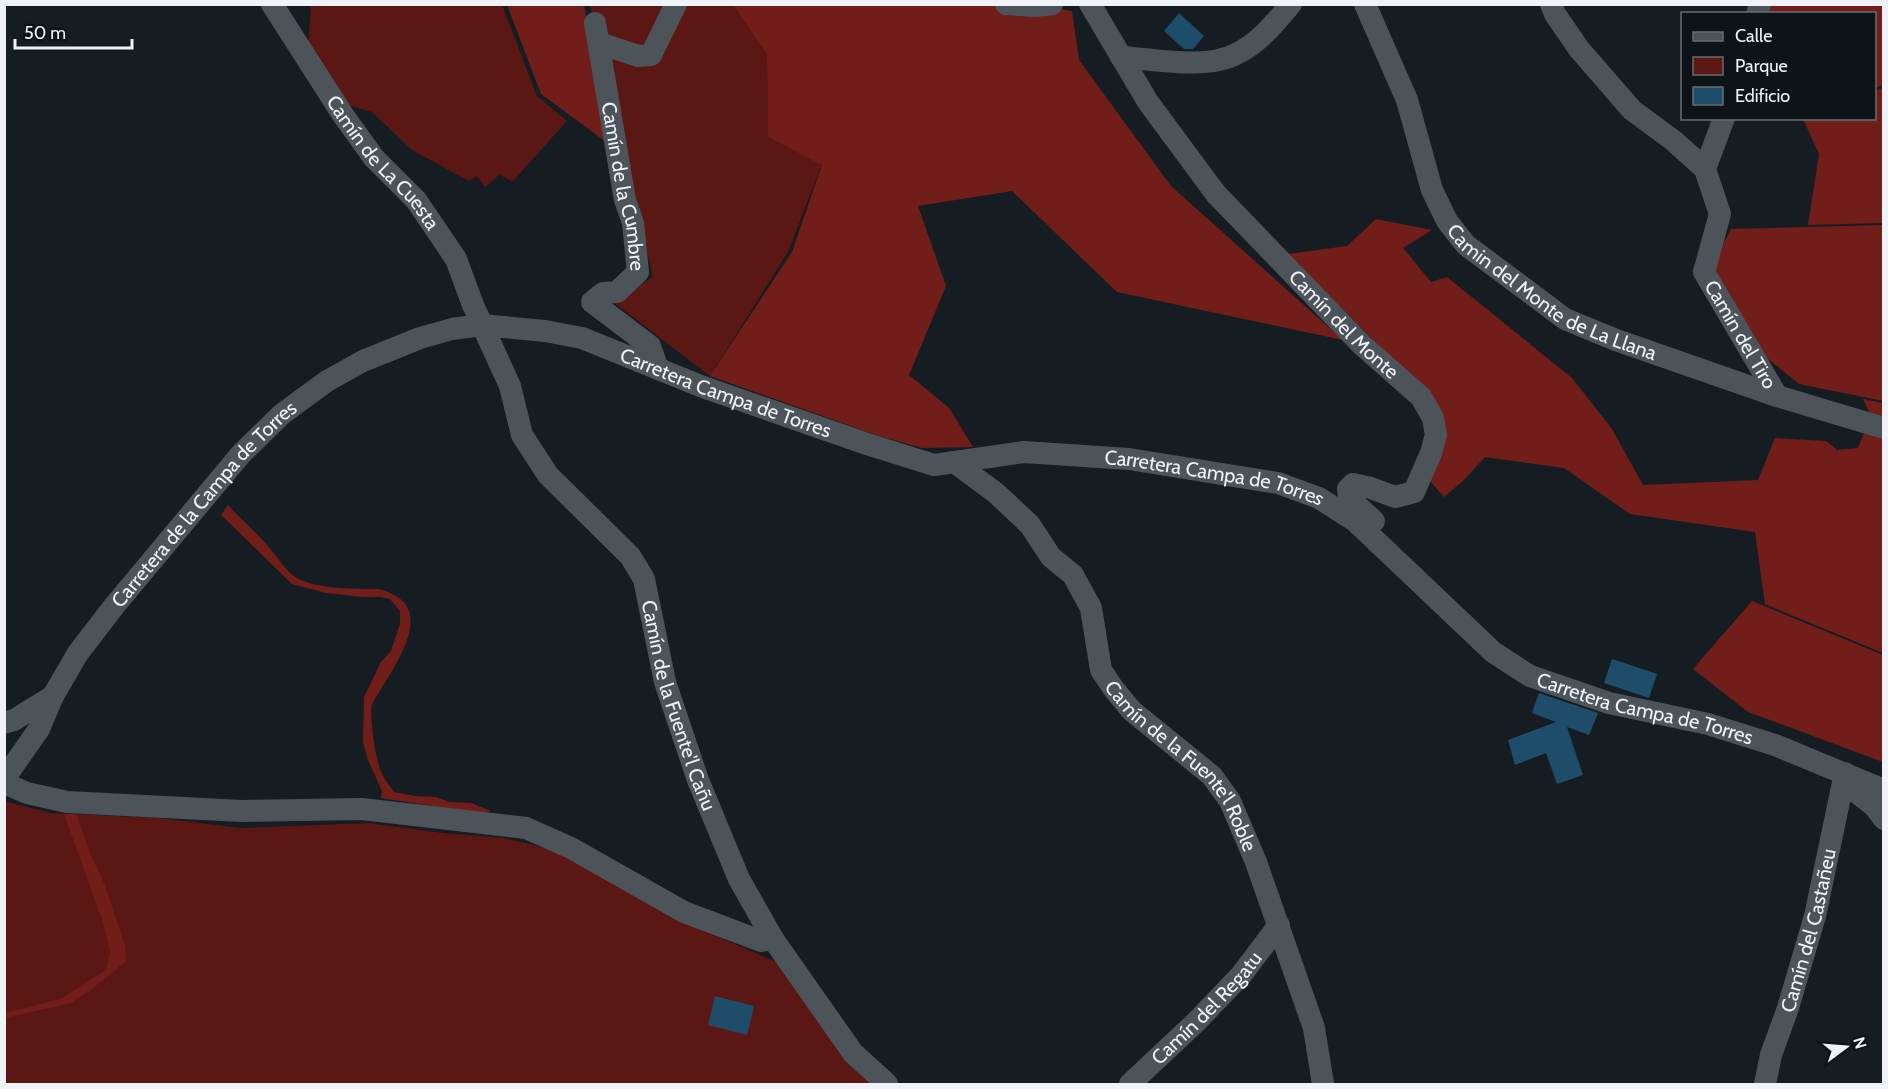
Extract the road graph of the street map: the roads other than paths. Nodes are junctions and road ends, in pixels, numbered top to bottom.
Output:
1 (272, 4) edge
2 (676, 4) edge
3 (1005, 4) edge
4 (1052, 4) edge
5 (1090, 4) edge
6 (1292, 4) edge
7 (1365, 4) edge
8 (1551, 4) edge
9 (1121, 57) junction
10 (1723, 120) edge
11 (1704, 169) junction
12 (482, 325) junction
13 (658, 369) junction
14 (1777, 396) junction
15 (1884, 428) edge
16 (954, 462) junction
17 (1384, 547) junction
18 (53, 696) junction
19 (4, 723) edge
20 (1845, 773) junction
21 (4, 781) edge
22 (1884, 790) edge
23 (1884, 819) edge
24 (1279, 925) junction
25 (773, 939) junction
26 (887, 1084) edge
27 (1130, 1084) edge
28 (1323, 1084) edge
29 (1765, 1084) edge

1 - 12 street, Camín de La Cuesta
2 - 13 street, Camín de la Cumbre
3 - 4 street
5 - 9 street
6 - 9 street
7 - 14 street, Camin del Monte de La Llana
8 - 11 street, Camín del Tiro
9 - 17 street, Camín del Monte
10 - 11 street
11 - 14 street, Camín del Tiro
12 - 13 street, Carretera Campa de Torres
12 - 18 street, Carretera de la Campa de Torres
12 - 25 street, Camín de la Fuente'l Cañu
13 - 16 street, Carretera Campa de Torres
14 - 15 street, Camin del Monte de La Llana
16 - 17 street, Carretera Campa de Torres
16 - 24 street, Camín de la Fuente'l Roble
17 - 20 street, Carretera Campa de Torres
18 - 19 street
18 - 21 street, Carretera de la Campa de Torres
20 - 22 street, Carretera Campa de Torres
20 - 23 street
20 - 29 street, Camín del Castañeu
21 - 25 street
24 - 27 street, Camín del Regatu
24 - 28 street, Camín de la Fuente'l Roble
25 - 26 street, Camín de la Fuente'l Cañu

